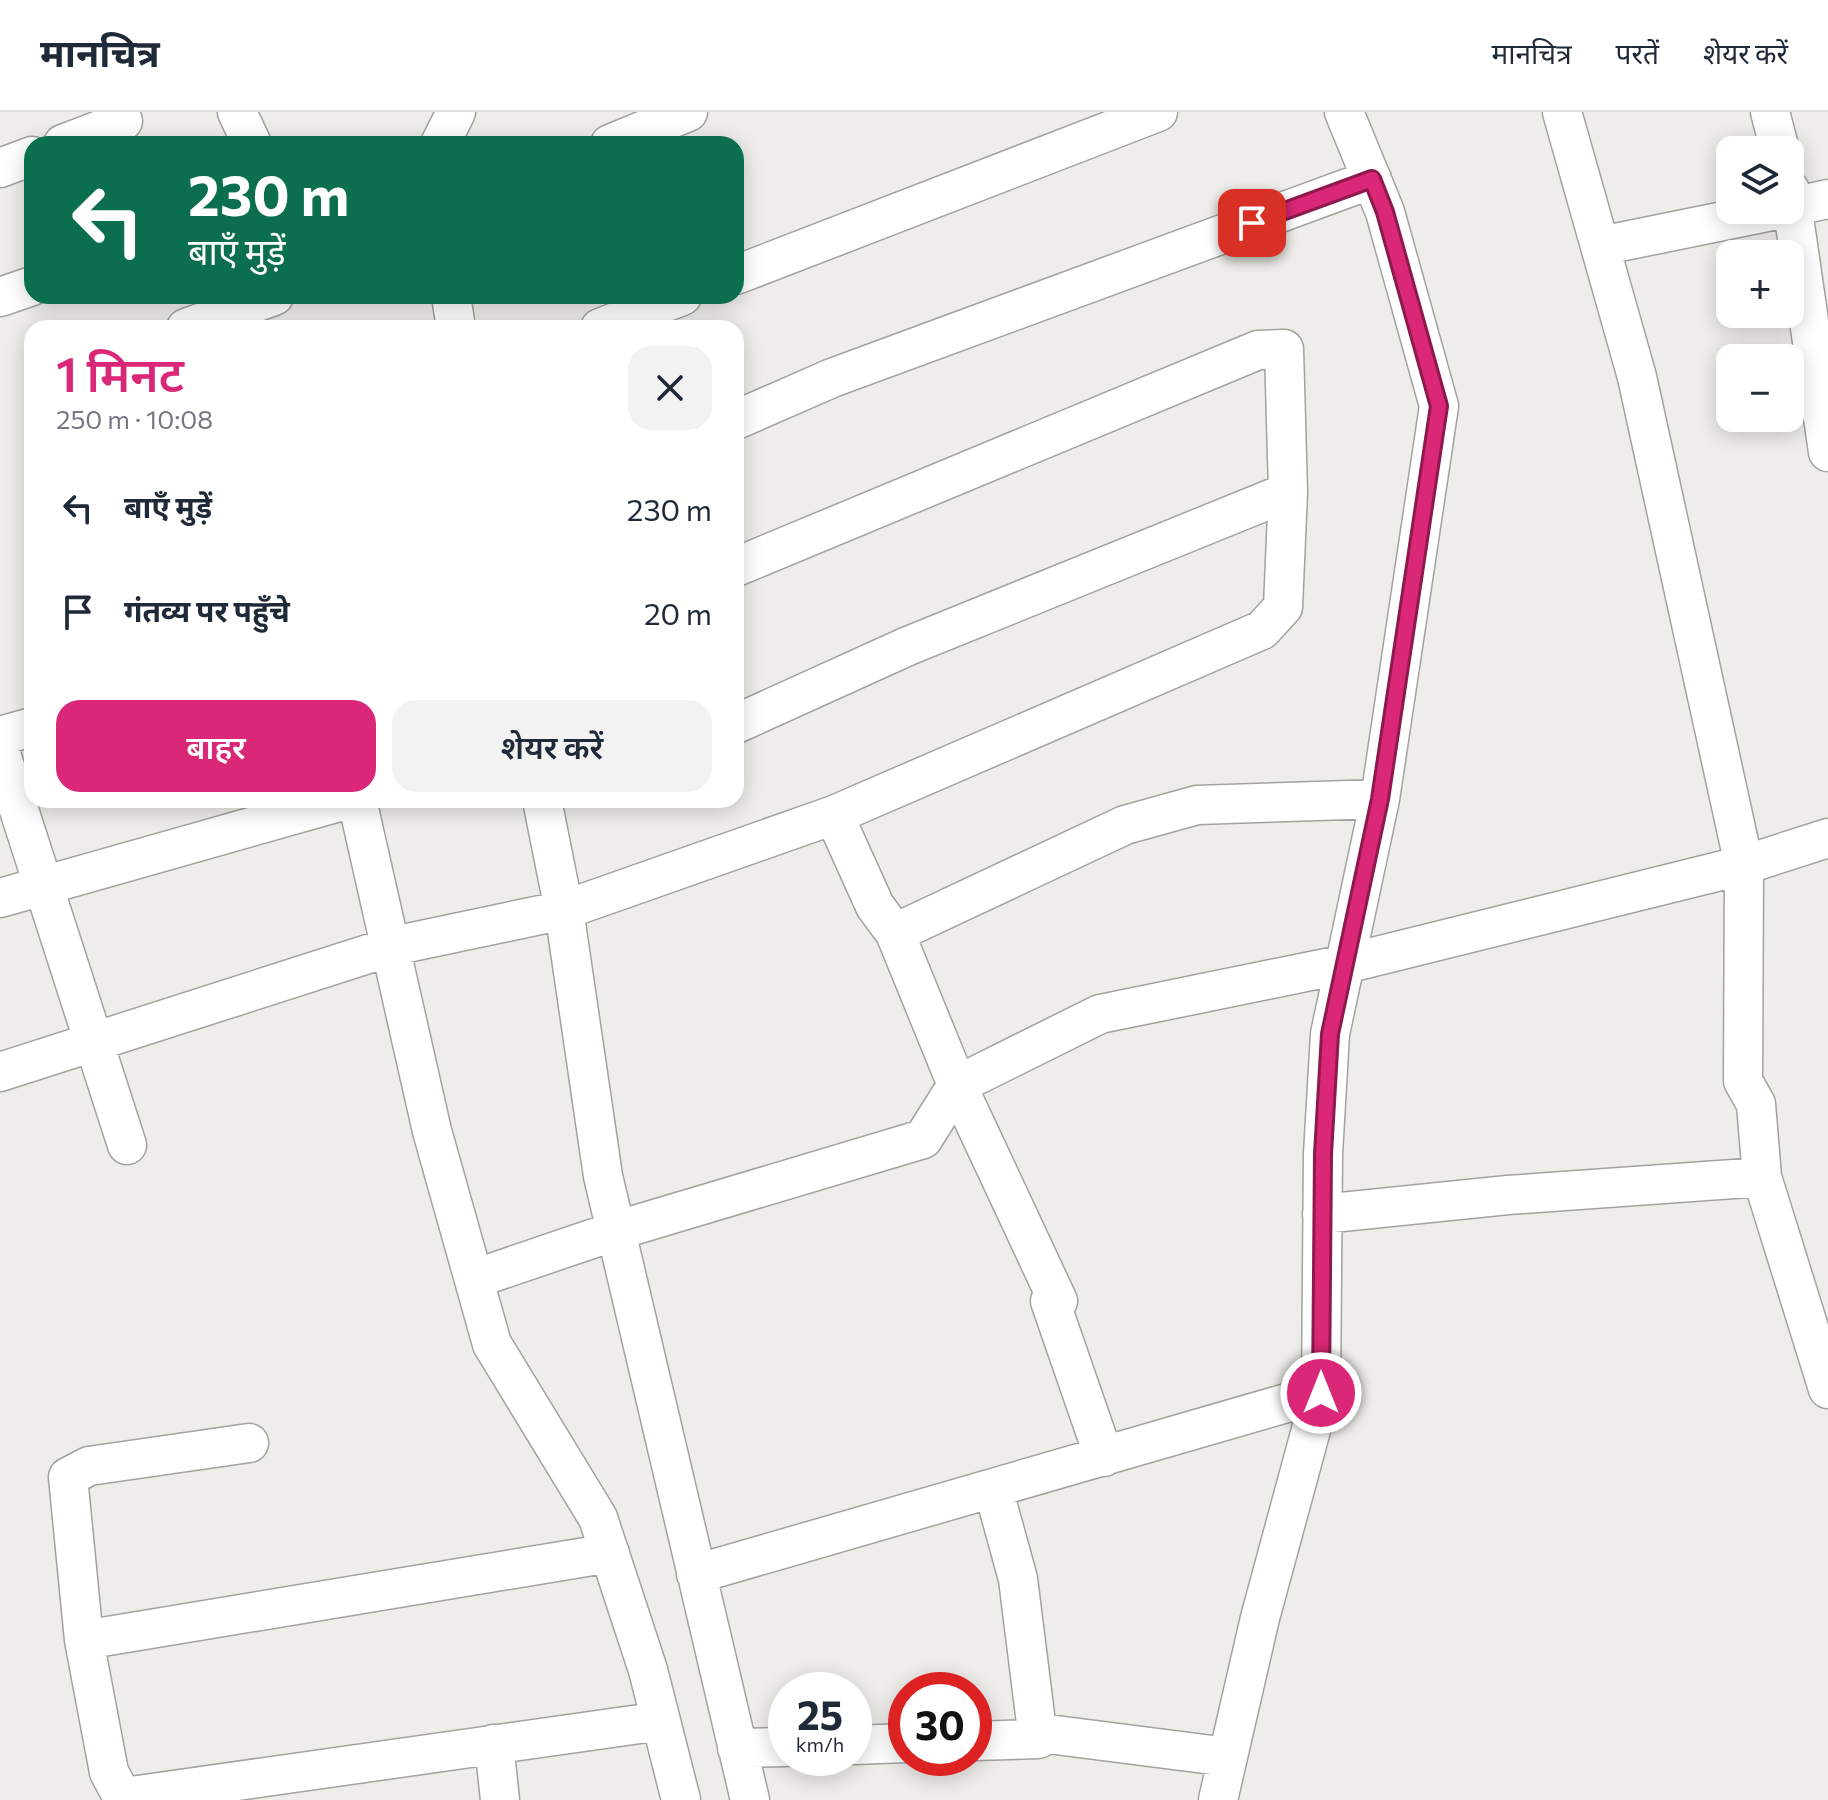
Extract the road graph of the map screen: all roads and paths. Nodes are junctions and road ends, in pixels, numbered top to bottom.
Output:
1 (237, 112) edge
2 (456, 112) edge
3 (688, 112) edge
4 (1158, 112) edge
5 (1344, 112) edge
6 (1770, 112) edge
7 (1572, 114) edge
8 (123, 121) dead end
9 (84, 136) edge
10 (248, 136) edge
11 (444, 136) edge
12 (630, 136) edge
13 (1776, 136) edge
14 (24, 159) edge
15 (0, 168) edge
16 (1372, 179) junction
17 (1716, 221) edge
18 (1799, 224) edge
19 (1600, 246) junction
20 (744, 272) edge
21 (24, 289) edge
22 (0, 297) edge
23 (252, 304) edge
24 (662, 304) edge
25 (208, 320) edge
26 (620, 320) edge
27 (744, 416) edge
28 (1828, 452) edge
29 (1288, 492) junction
30 (744, 564) edge
31 (744, 720) edge
32 (24, 729) edge
33 (0, 736) edge
34 (0, 751) edge
35 (1380, 799) junction
36 (317, 808) edge
37 (359, 808) edge
38 (552, 808) edge
39 (834, 815) junction
40 (1828, 838) edge
41 (1744, 865) junction
42 (43, 884) junction
43 (0, 898) edge
44 (564, 910) junction
45 (895, 933) junction
46 (393, 946) junction
47 (1345, 964) junction
48 (94, 1042) junction
49 (0, 1072) edge
50 (957, 1085) junction
51 (127, 1145) dead end
52 (1762, 1177) junction
53 (1322, 1214) junction
54 (615, 1231) junction
55 (474, 1279) junction
56 (1828, 1389) edge
57 (1321, 1393) junction
58 (249, 1443) dead end
59 (1104, 1457) junction
60 (993, 1488) junction
61 (610, 1553) junction
62 (696, 1574) junction
63 (84, 1640) junction
64 (661, 1721) junction
65 (1038, 1739) junction
66 (992, 1740) edge
67 (494, 1744) junction
68 (768, 1747) edge
69 (737, 1748) junction
70 (1228, 1757) junction
71 (124, 1798) edge
72 (500, 1800) edge
73 (681, 1800) edge
74 (750, 1800) edge
75 (1218, 1800) edge

1 - 10 street
2 - 11 street
3 - 12 street
4 - 20 street
5 - 16 street
6 - 13 street
7 - 19 street
8 - 9 street
14 - 15 street
16 - 27 street
16 - 35 street
17 - 19 street
18 - 28 street
19 - 41 street
21 - 22 street
23 - 25 street
24 - 26 street
29 - 30 street
29 - 31 street
29 - 39 street
32 - 33 street
34 - 42 street
35 - 45 street
35 - 47 street
36 - 42 street
37 - 46 street
38 - 44 street
39 - 44 street
39 - 45 street
40 - 41 street
41 - 47 street
41 - 52 street
42 - 43 street
42 - 48 street
44 - 46 street
44 - 54 street
45 - 50 street
46 - 48 street
46 - 55 street
47 - 50 street
47 - 53 street
48 - 49 street
48 - 51 street
50 - 54 street
50 - 59 street
52 - 53 street
52 - 56 street
53 - 57 street
54 - 55 street
54 - 62 street
55 - 61 street
57 - 59 street
57 - 70 street
58 - 63 street
59 - 60 street
60 - 62 street
60 - 65 street
61 - 63 street
61 - 64 street
62 - 69 street
63 - 71 street
64 - 67 street
64 - 73 street
65 - 66 street
65 - 70 street
67 - 71 street
67 - 72 street
68 - 69 street
69 - 74 street
70 - 75 street

